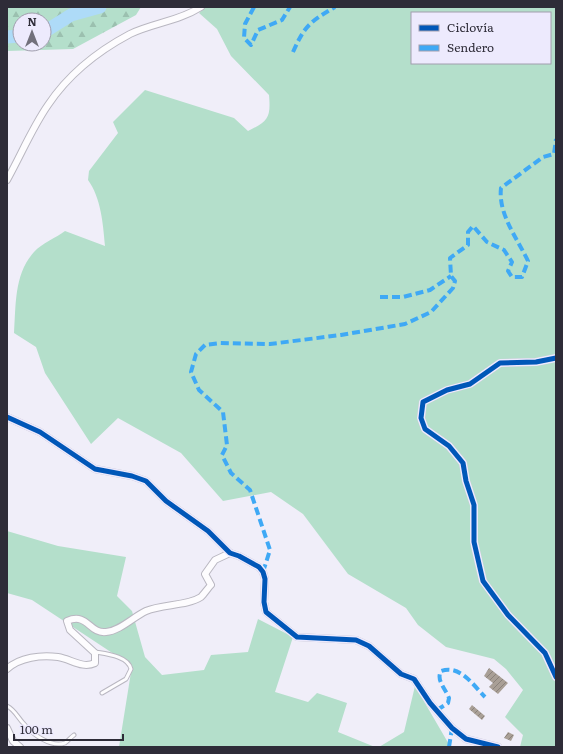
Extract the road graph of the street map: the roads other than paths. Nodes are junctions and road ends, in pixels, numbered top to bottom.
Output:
1 (201, 7) edge
2 (7, 180) edge
3 (556, 358) edge
4 (7, 417) edge
5 (230, 553) junction
6 (95, 652) junction
7 (7, 669) edge
8 (556, 677) edge
9 (102, 693) dead end
10 (7, 706) edge
11 (7, 728) edge
12 (74, 735) dead end
13 (20, 747) edge
14 (498, 747) edge

1 - 2 street
3 - 8 street
4 - 5 street
5 - 6 street
5 - 14 street
6 - 7 street
6 - 9 lane
10 - 12 lane
11 - 13 street

